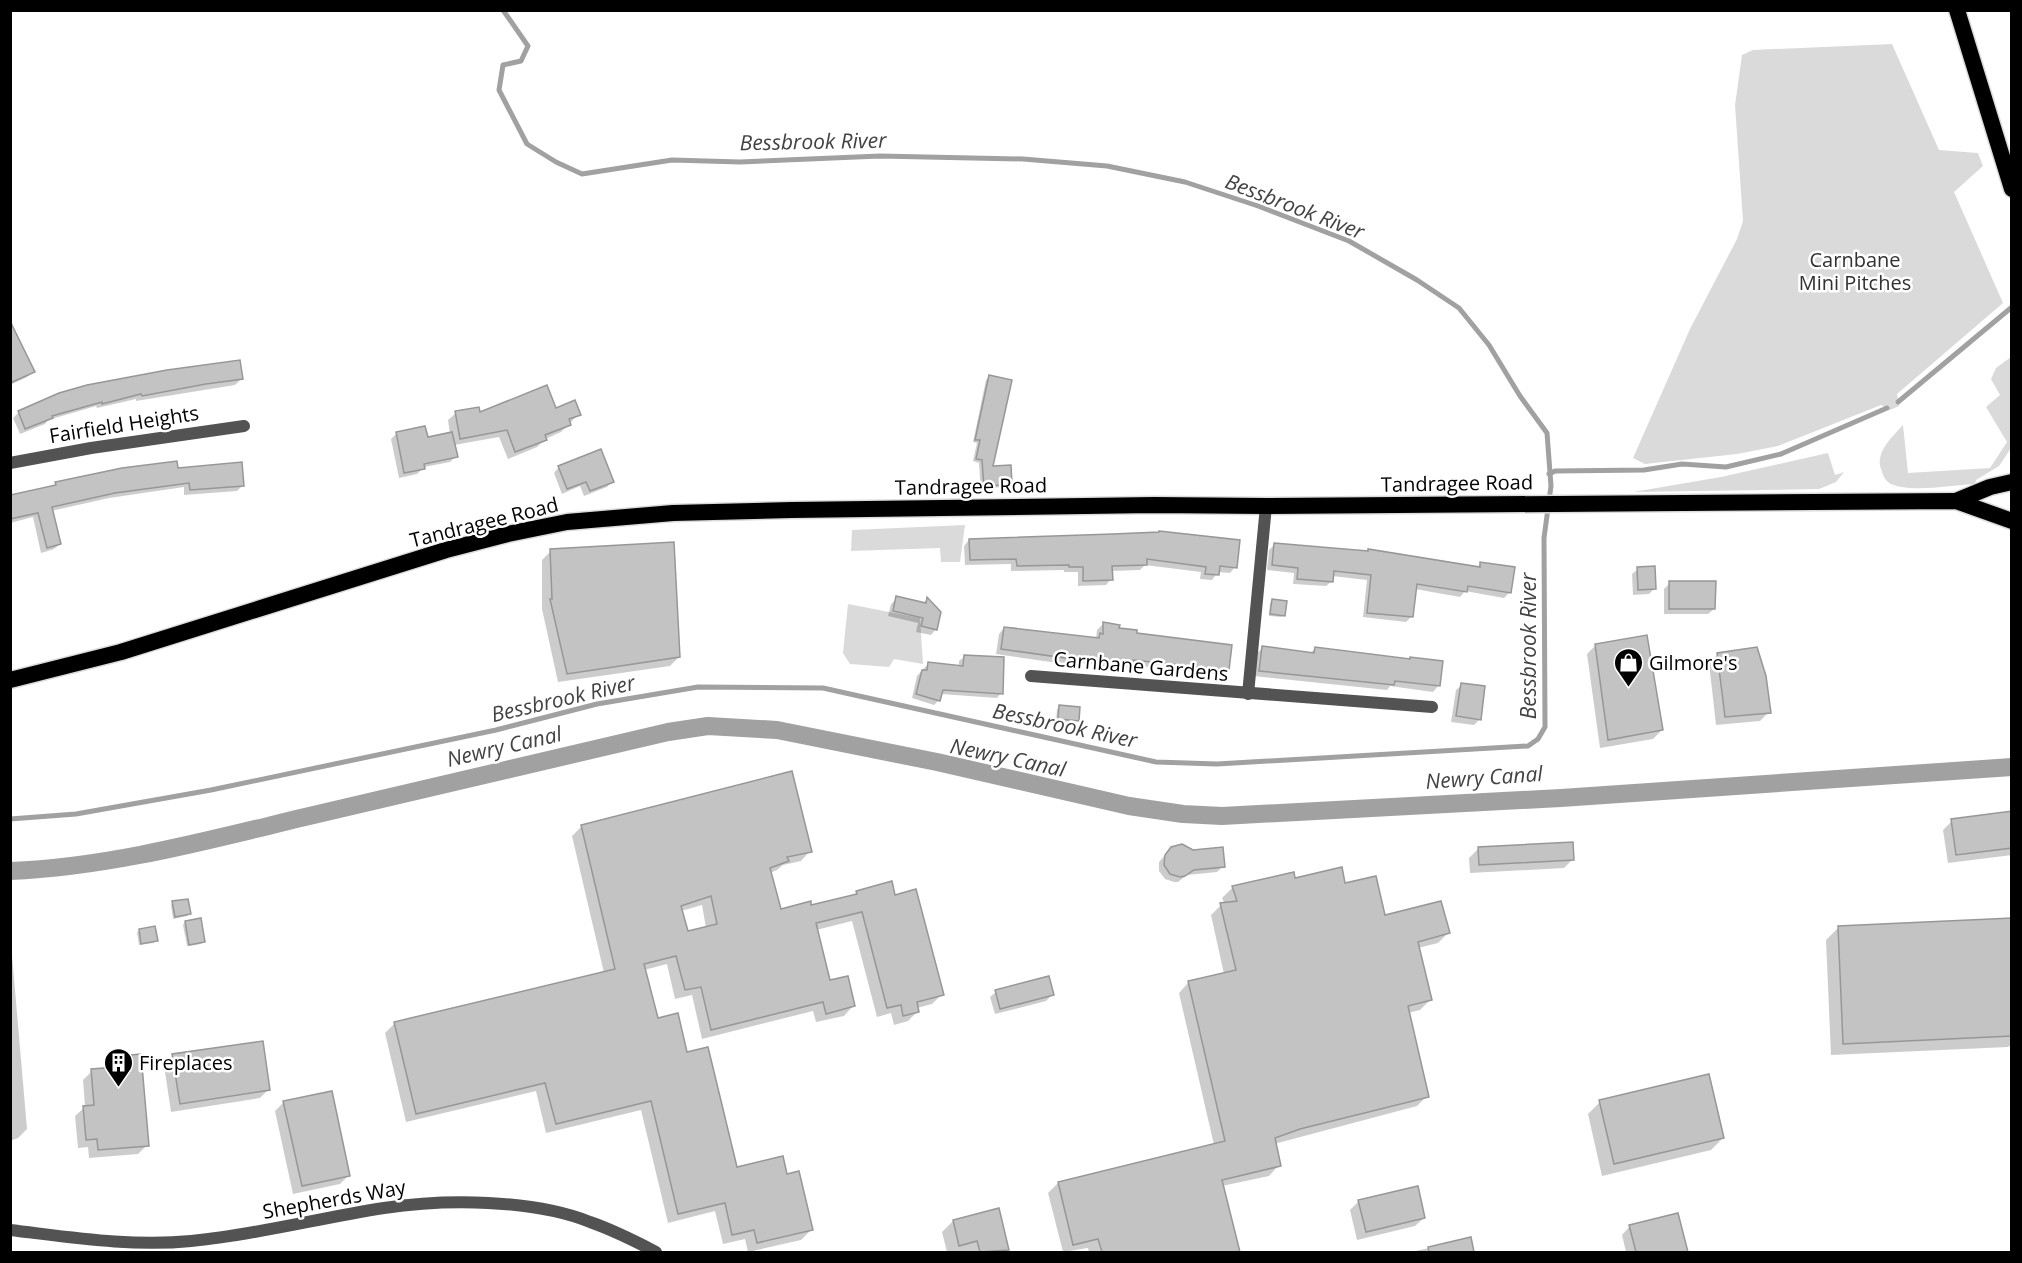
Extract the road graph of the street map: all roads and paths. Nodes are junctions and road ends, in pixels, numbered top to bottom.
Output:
1 (1957, 10) edge
2 (2012, 189) edge
3 (244, 426) dead end
4 (10, 463) edge
5 (2012, 482) edge
6 (1956, 501) junction
7 (1266, 506) junction
8 (2012, 521) edge
9 (1031, 676) dead end
10 (10, 680) edge
11 (1248, 694) junction
12 (1432, 707) dead end
13 (10, 1230) edge
14 (656, 1252) edge

1 - 2 highway
3 - 4 street, Fairfield Heights
5 - 6 highway, Tandragee Road
6 - 7 highway, Tandragee Road
6 - 8 highway, Tandragee Road
7 - 10 highway, Tandragee Road
7 - 11 street, Carnbane Gardens
9 - 11 street, Carnbane Gardens
11 - 12 street, Carnbane Gardens
13 - 14 street, Shepherds Way

